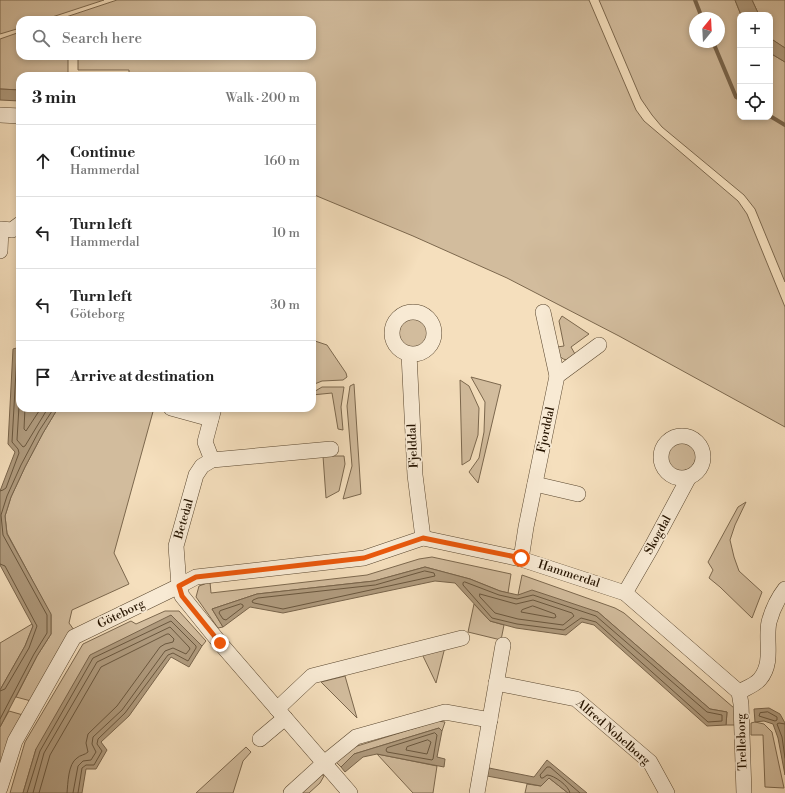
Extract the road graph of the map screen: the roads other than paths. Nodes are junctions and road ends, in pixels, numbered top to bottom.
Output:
1 (0, 115) edge
2 (16, 116) edge
3 (16, 227) edge
4 (0, 229) edge
5 (0, 251) edge
6 (543, 312) dead end
7 (599, 345) dead end
8 (408, 354) dead end
9 (558, 376) junction
10 (213, 413) edge
11 (331, 449) dead end
12 (212, 460) junction
13 (689, 477) dead end
14 (535, 484) junction
15 (578, 494) dead end
16 (423, 538) junction
17 (521, 558) junction
18 (179, 586) junction
19 (785, 589) edge
20 (625, 593) junction
21 (462, 638) dead end
22 (503, 645) dead end
23 (496, 683) junction
24 (739, 692) junction
25 (281, 713) junction
26 (490, 720) junction
27 (260, 739) dead end
28 (324, 763) junction
29 (0, 788) edge
30 (290, 793) edge
31 (350, 793) edge
32 (477, 793) edge
33 (667, 793) edge
34 (744, 793) edge

1 - 2 street
3 - 4 street
4 - 5 street
6 - 9 street, Fjorddal
7 - 9 street
8 - 16 street, Fjelddal
9 - 14 street, Fjorddal
10 - 12 street
11 - 12 street
12 - 18 street, Betedal
13 - 20 street, Skogdal
14 - 15 street
14 - 17 street, Fjorddal
16 - 17 street, Hammerdal
16 - 18 street
17 - 20 street, Hammerdal
18 - 25 street
18 - 29 street, Göteborg
19 - 24 street
20 - 24 street, Hammerdal
21 - 25 street
22 - 23 street
23 - 26 street
23 - 33 street, Alfred Nobelborg
24 - 34 street, Trelleborg
25 - 27 street
25 - 28 street
26 - 28 street
26 - 32 street
28 - 30 street
28 - 31 street

